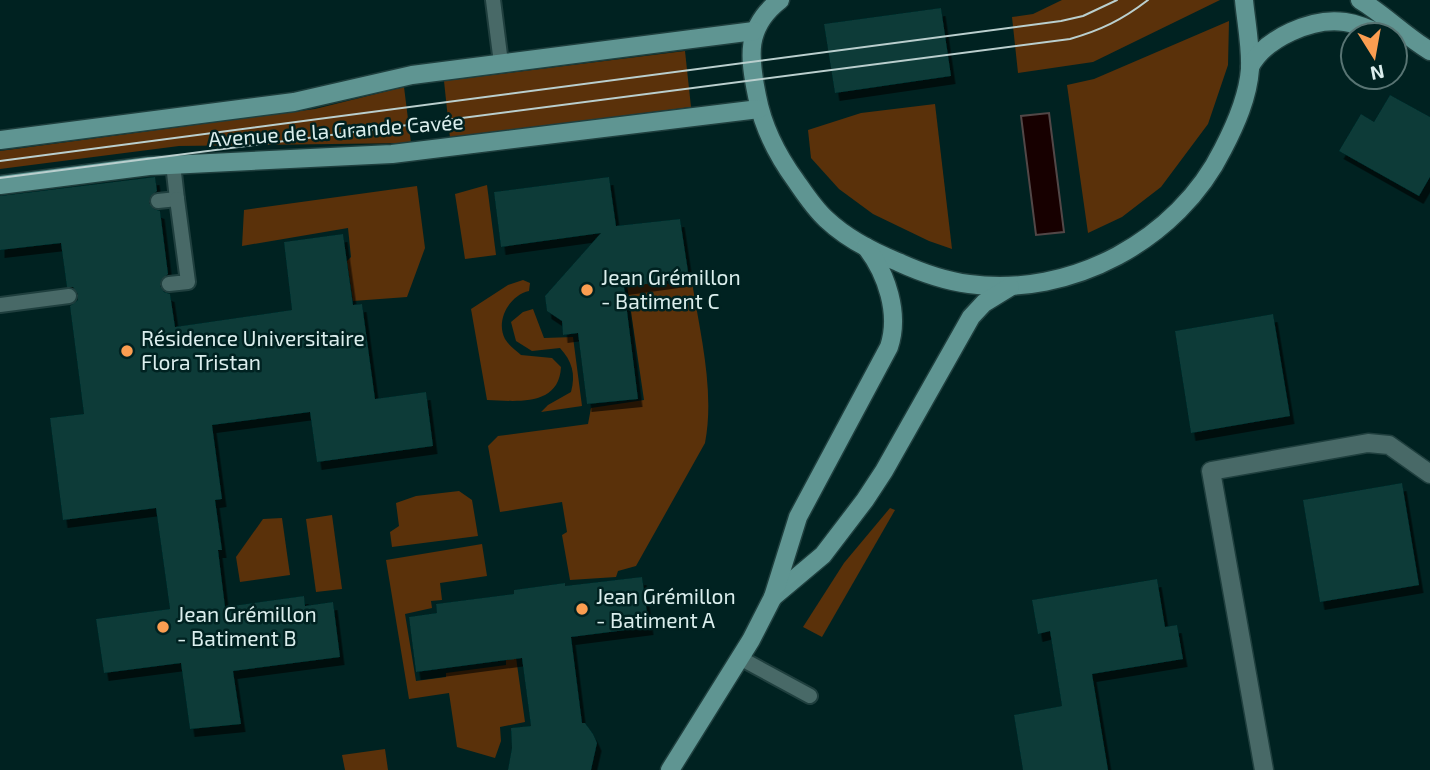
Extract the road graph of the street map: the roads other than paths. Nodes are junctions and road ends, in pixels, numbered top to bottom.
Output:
1 (493, 0) edge
2 (780, 0) edge
3 (1244, 0) edge
4 (1360, 0) edge
5 (1339, 23) edge
6 (754, 31) junction
7 (1424, 47) edge
8 (501, 63) junction
9 (1250, 67) junction
10 (759, 109) junction
11 (0, 140) edge
12 (173, 164) junction
13 (0, 185) edge
14 (177, 199) junction
15 (158, 201) dead end
16 (863, 244) junction
17 (169, 284) dead end
18 (1018, 284) junction
19 (69, 296) dead end
20 (0, 305) edge
21 (1430, 474) edge
22 (773, 597) junction
23 (740, 658) junction
24 (810, 696) dead end
25 (670, 770) edge
26 (1264, 770) edge

1 - 8 lane
2 - 6 main road
3 - 9 main road
4 - 7 main road
5 - 9 main road
6 - 8 main road, Avenue de la Grande Cavée
6 - 10 main road
8 - 11 main road, Avenue de la Grande Cavée
9 - 18 main road
10 - 12 main road, Avenue de la Grande Cavée
10 - 16 main road
12 - 13 main road, Avenue de la Grande Cavée
12 - 14 lane
14 - 15 lane
14 - 17 lane
16 - 18 main road
16 - 22 main road
18 - 22 main road
19 - 20 lane
21 - 26 street
22 - 23 main road
23 - 24 lane
23 - 25 main road

